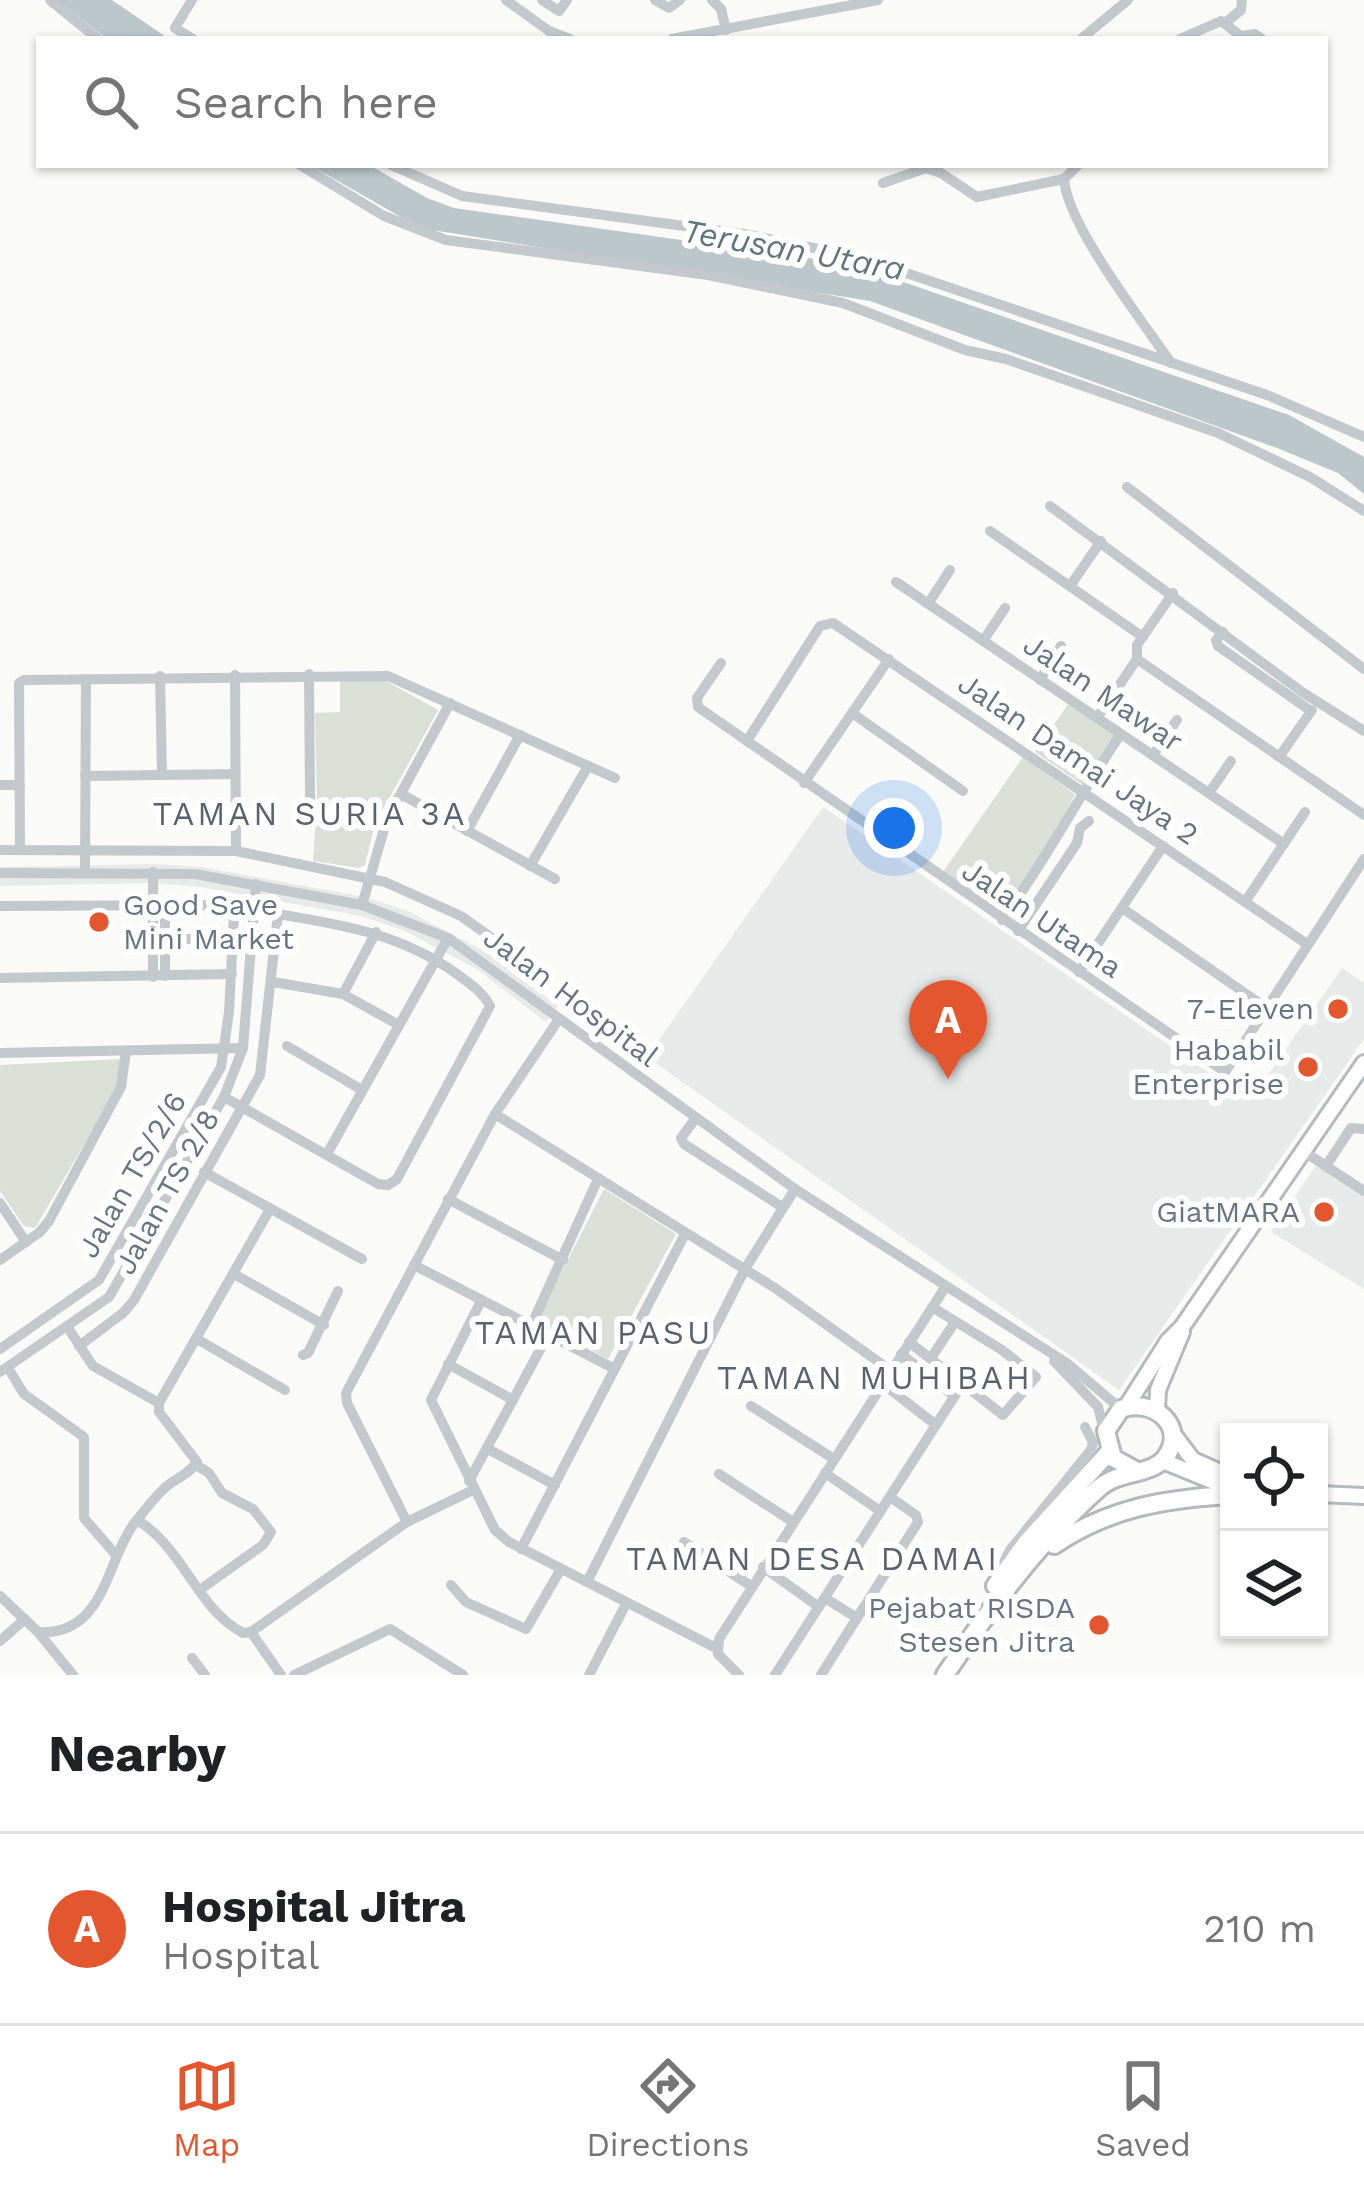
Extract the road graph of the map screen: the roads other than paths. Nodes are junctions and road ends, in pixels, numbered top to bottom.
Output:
1 (50, 0) edge
2 (192, 0) edge
3 (506, 0) edge
4 (542, 0) edge
5 (567, 0) edge
6 (655, 0) edge
7 (680, 0) edge
8 (712, 0) edge
9 (878, 0) edge
10 (1128, 0) edge
11 (1242, 0) edge
12 (1226, 23) junction
13 (726, 29) junction
14 (94, 36) edge
15 (188, 36) edge
16 (563, 36) edge
17 (688, 36) edge
18 (1085, 36) edge
19 (1186, 36) edge
20 (1241, 36) edge
21 (305, 168) edge
22 (398, 168) edge
23 (1075, 168) edge
24 (1064, 179) junction
25 (884, 183) dead end
26 (1173, 365) junction
27 (1364, 437) edge
28 (1126, 487) dead end
29 (1050, 506) dead end
30 (1364, 511) edge
31 (990, 531) dead end
32 (1101, 541) junction
33 (950, 570) dead end
34 (896, 582) dead end
35 (1070, 586) junction
36 (1173, 593) junction
37 (928, 604) junction
38 (1005, 608) dead end
39 (1143, 637) junction
40 (983, 641) junction
41 (1061, 646) dead end
42 (1137, 658) junction
43 (889, 659) junction
44 (722, 663) dead end
45 (1364, 669) edge
46 (309, 674) junction
47 (235, 675) junction
48 (160, 676) junction
49 (86, 679) junction
50 (1040, 680) junction
51 (450, 704) junction
52 (1314, 706) junction
53 (852, 713) junction
54 (0, 716) edge
55 (19, 716) junction
56 (1097, 718) junction
57 (1177, 720) dead end
58 (1364, 731) edge
59 (520, 734) junction
60 (1121, 734) junction
61 (747, 741) junction
62 (1153, 755) junction
63 (1280, 757) junction
64 (1231, 761) dead end
65 (588, 766) junction
66 (162, 775) junction
67 (235, 775) junction
68 (86, 776) junction
69 (615, 778) dead end
70 (804, 783) junction
71 (0, 785) edge
72 (20, 785) junction
73 (963, 791) dead end
74 (1082, 791) junction
75 (401, 794) junction
76 (1209, 794) junction
77 (310, 799) dead end
78 (1305, 812) dead end
79 (1364, 815) edge
80 (1088, 821) dead end
81 (467, 830) junction
82 (1284, 844) junction
83 (1163, 846) junction
84 (0, 850) edge
85 (20, 850) junction
86 (85, 850) junction
87 (236, 850) junction
88 (1364, 859) edge
89 (530, 866) junction
90 (85, 872) junction
91 (153, 872) junction
92 (0, 873) edge
93 (368, 878) junction
94 (555, 879) dead end
95 (1032, 879) junction
96 (256, 884) junction
97 (1046, 889) junction
98 (1245, 902) junction
99 (159, 904) junction
100 (0, 905) edge
101 (362, 905) junction
102 (1122, 908) junction
103 (254, 910) junction
104 (278, 914) junction
105 (1002, 920) junction
106 (1018, 931) junction
107 (376, 932) junction
108 (448, 938) junction
109 (165, 939) junction
110 (233, 939) junction
111 (1307, 944) junction
112 (436, 959) junction
113 (524, 961) dead end
114 (1079, 972) junction
115 (232, 974) junction
116 (159, 976) junction
117 (0, 978) edge
118 (273, 982) junction
119 (343, 994) junction
120 (1268, 1009) junction
121 (560, 1019) junction
122 (397, 1024) junction
123 (286, 1046) dead end
124 (243, 1048) junction
125 (226, 1049) junction
126 (126, 1052) junction
127 (0, 1053) edge
128 (1364, 1064) edge
129 (362, 1090) junction
130 (224, 1097) junction
131 (242, 1108) junction
132 (495, 1114) junction
133 (695, 1119) junction
134 (1364, 1129) edge
135 (1303, 1151) junction
136 (327, 1154) junction
137 (1326, 1166) junction
138 (205, 1172) junction
139 (598, 1179) junction
140 (795, 1189) junction
141 (1364, 1191) edge
142 (448, 1199) junction
143 (0, 1203) edge
144 (782, 1207) junction
145 (270, 1209) junction
146 (685, 1234) junction
147 (26, 1242) junction
148 (362, 1259) dead end
149 (562, 1259) junction
150 (0, 1260) edge
151 (413, 1265) junction
152 (745, 1269) junction
153 (234, 1274) junction
154 (946, 1286) junction
155 (338, 1292) dead end
156 (481, 1301) junction
157 (932, 1307) junction
158 (955, 1322) junction
159 (324, 1324) junction
160 (531, 1326) junction
161 (1182, 1327) junction
162 (68, 1328) junction
163 (548, 1335) junction
164 (197, 1339) junction
165 (79, 1346) junction
166 (905, 1348) junction
167 (0, 1349) edge
168 (1045, 1351) junction
169 (303, 1355) dead end
170 (931, 1358) junction
171 (448, 1364) junction
172 (613, 1368) junction
173 (4, 1370) edge
174 (890, 1370) junction
175 (882, 1383) junction
176 (963, 1383) junction
177 (285, 1390) dead end
178 (954, 1396) junction
179 (513, 1400) junction
180 (159, 1403) junction
181 (751, 1406) dead end
182 (1123, 1408) junction
183 (1157, 1410) junction
184 (936, 1425) junction
185 (1085, 1427) dead end
186 (1171, 1431) junction
187 (1107, 1446) junction
188 (488, 1448) junction
189 (834, 1459) junction
190 (1163, 1461) junction
191 (196, 1465) junction
192 (1137, 1471) junction
193 (1220, 1472) edge
194 (825, 1473) junction
195 (719, 1474) dead end
196 (555, 1484) junction
197 (471, 1485) junction
198 (1220, 1487) edge
199 (1220, 1492) edge
200 (1328, 1494) edge
201 (1364, 1496) edge
202 (890, 1497) junction
203 (880, 1511) junction
204 (137, 1520) junction
205 (406, 1522) junction
206 (793, 1522) junction
207 (683, 1542) dead end
208 (521, 1549) junction
209 (116, 1555) junction
210 (1025, 1565) junction
211 (764, 1567) junction
212 (561, 1569) junction
213 (999, 1580) junction
214 (587, 1582) junction
215 (451, 1585) dead end
216 (751, 1586) junction
217 (201, 1589) junction
218 (0, 1595) edge
219 (822, 1602) junction
220 (626, 1604) junction
221 (857, 1618) junction
222 (25, 1619) junction
223 (38, 1632) junction
224 (251, 1632) junction
225 (0, 1641) edge
226 (716, 1648) junction
227 (192, 1658) dead end
228 (594, 1673) edge
229 (73, 1675) edge
230 (205, 1675) edge
231 (281, 1675) edge
232 (294, 1675) edge
233 (463, 1675) edge
234 (739, 1675) edge
235 (775, 1675) edge
236 (821, 1675) edge
237 (932, 1675) edge
238 (945, 1675) edge

1 - 14 street
2 - 15 street
3 - 16 street
4 - 5 street
6 - 7 street
8 - 13 street
9 - 13 street
10 - 18 street
11 - 12 street
12 - 19 street
12 - 20 street
13 - 17 street
21 - 30 street
22 - 26 street
23 - 24 street
24 - 25 street
24 - 26 street
26 - 27 street
28 - 45 street
29 - 32 street
31 - 35 street
32 - 35 street
32 - 36 street
33 - 37 street
34 - 37 street, Jalan Mawar
35 - 39 street
36 - 39 street
36 - 52 street
37 - 40 street, Jalan Mawar
38 - 40 street
39 - 42 street
40 - 50 street, Jalan Mawar
41 - 50 street
42 - 56 street
42 - 63 street
43 - 53 street
43 - 61 street, Jalan Damai Jaya 2
43 - 74 street, Jalan Damai Jaya 2
44 - 61 street, Jalan Utama
46 - 47 street
46 - 51 street
46 - 77 street
47 - 48 street
47 - 67 street
48 - 49 street
48 - 66 street
49 - 55 street
49 - 68 street
50 - 56 street, Jalan Mawar
51 - 59 street
51 - 75 street
52 - 58 street
52 - 63 street
53 - 70 street
53 - 73 street
54 - 55 street
55 - 72 street
56 - 60 street, Jalan Mawar
57 - 62 street
59 - 65 street
59 - 81 street
60 - 62 street, Jalan Mawar
60 - 74 street
61 - 70 street, Jalan Utama
62 - 76 street, Jalan Mawar
63 - 79 street
64 - 76 street
65 - 69 street
65 - 89 street
66 - 67 street
66 - 68 street
67 - 87 street
68 - 86 street
70 - 105 street, Jalan Utama
71 - 72 street
72 - 85 street
74 - 83 street, Jalan Damai Jaya 2
74 - 95 street
75 - 81 street
75 - 93 street
76 - 82 street, Jalan Mawar
78 - 82 street
80 - 97 street
81 - 89 street
82 - 98 street
83 - 98 street, Jalan Damai Jaya 2
83 - 102 street
84 - 85 street
85 - 86 street
86 - 87 street
86 - 90 street
87 - 93 street
88 - 111 street
89 - 94 street
90 - 91 street, Jalan Hospital
90 - 92 street, Jalan Hospital
91 - 96 street, Jalan Hospital
91 - 99 street
93 - 101 street
93 - 113 street
95 - 97 street
95 - 105 street
96 - 101 street, Jalan Hospital
96 - 103 street
97 - 106 street
98 - 111 street, Jalan Damai Jaya 2
99 - 100 street
99 - 109 street
99 - 110 street
99 - 116 street
101 - 108 street, Jalan Hospital
102 - 114 street
102 - 120 street
103 - 104 street
103 - 124 street
104 - 107 street
104 - 118 street, Jalan TS 2/8
105 - 106 street, Jalan Utama
106 - 114 street, Jalan Utama
107 - 112 street
107 - 119 street
108 - 112 street
108 - 121 street, Jalan Hospital
109 - 110 street
109 - 116 street
110 - 115 street
111 - 120 street
112 - 122 street
112 - 136 street
114 - 120 street, Jalan Utama
115 - 116 street
115 - 125 street
116 - 117 street
118 - 119 street
118 - 131 street, Jalan TS 2/8
119 - 122 street
121 - 132 street
121 - 133 street, Jalan Hospital
122 - 129 street
123 - 129 street
124 - 125 street
124 - 130 street
125 - 126 street
125 - 167 street, Jalan TS/2/6
126 - 127 street
126 - 147 street
128 - 135 main road
129 - 136 street
130 - 131 street
130 - 162 street
131 - 136 street
131 - 138 street, Jalan TS 2/8
132 - 139 street
132 - 142 street
133 - 140 street, Jalan Hospital
133 - 144 street
134 - 137 street
135 - 137 street
135 - 161 main road
137 - 141 street
138 - 145 street
138 - 165 street, Jalan TS 2/8
139 - 146 street
139 - 149 street
140 - 144 street
140 - 154 street, Jalan Hospital
142 - 149 street
142 - 151 street
143 - 147 street
144 - 152 street
145 - 148 street
145 - 153 street
146 - 152 street
146 - 172 street
147 - 150 street
149 - 160 street
151 - 156 street
151 - 205 street
152 - 174 street
152 - 214 street
153 - 159 street
153 - 164 street
154 - 157 street
154 - 168 street, Jalan Hospital
155 - 159 street
156 - 160 street
156 - 171 street
157 - 158 street
157 - 166 street
158 - 170 street
158 - 176 street
159 - 169 street
160 - 163 street
161 - 182 main road
161 - 183 main road
162 - 165 street
162 - 173 street
163 - 172 street
163 - 179 street
164 - 177 street
164 - 180 street
165 - 180 street
166 - 170 street
166 - 174 street
166 - 178 street
168 - 182 street, Jalan Hospital
168 - 187 street, Jalan Hospital
170 - 176 street
171 - 179 street
171 - 197 street
172 - 196 street
173 - 209 street
174 - 175 street
175 - 184 street
175 - 189 street
176 - 178 street
178 - 184 street
179 - 188 street
180 - 191 street
181 - 189 street
182 - 183 highway
182 - 187 highway
183 - 186 highway
184 - 202 street
185 - 213 street
186 - 190 highway
186 - 193 main road
187 - 192 highway
187 - 213 highway
188 - 196 street
188 - 197 street
189 - 194 street
190 - 192 highway
190 - 198 main road
191 - 204 street
191 - 217 street
192 - 210 highway
194 - 203 street
194 - 206 street
195 - 206 street
196 - 208 street
197 - 205 street
197 - 208 street
199 - 210 highway
200 - 201 main road
202 - 203 street
202 - 221 street
203 - 219 street
204 - 209 street
204 - 217 street
205 - 224 street
206 - 211 street
207 - 216 street
208 - 212 street
209 - 223 street
210 - 238 highway
211 - 216 street
211 - 219 street
212 - 214 street
212 - 215 street
213 - 237 highway
214 - 220 street
216 - 226 street
217 - 224 street
218 - 222 street
219 - 221 street
219 - 235 street
220 - 226 street
220 - 228 street
221 - 236 street
222 - 223 street
222 - 225 street
223 - 229 street
224 - 231 street
226 - 234 street
227 - 230 street
232 - 233 street

